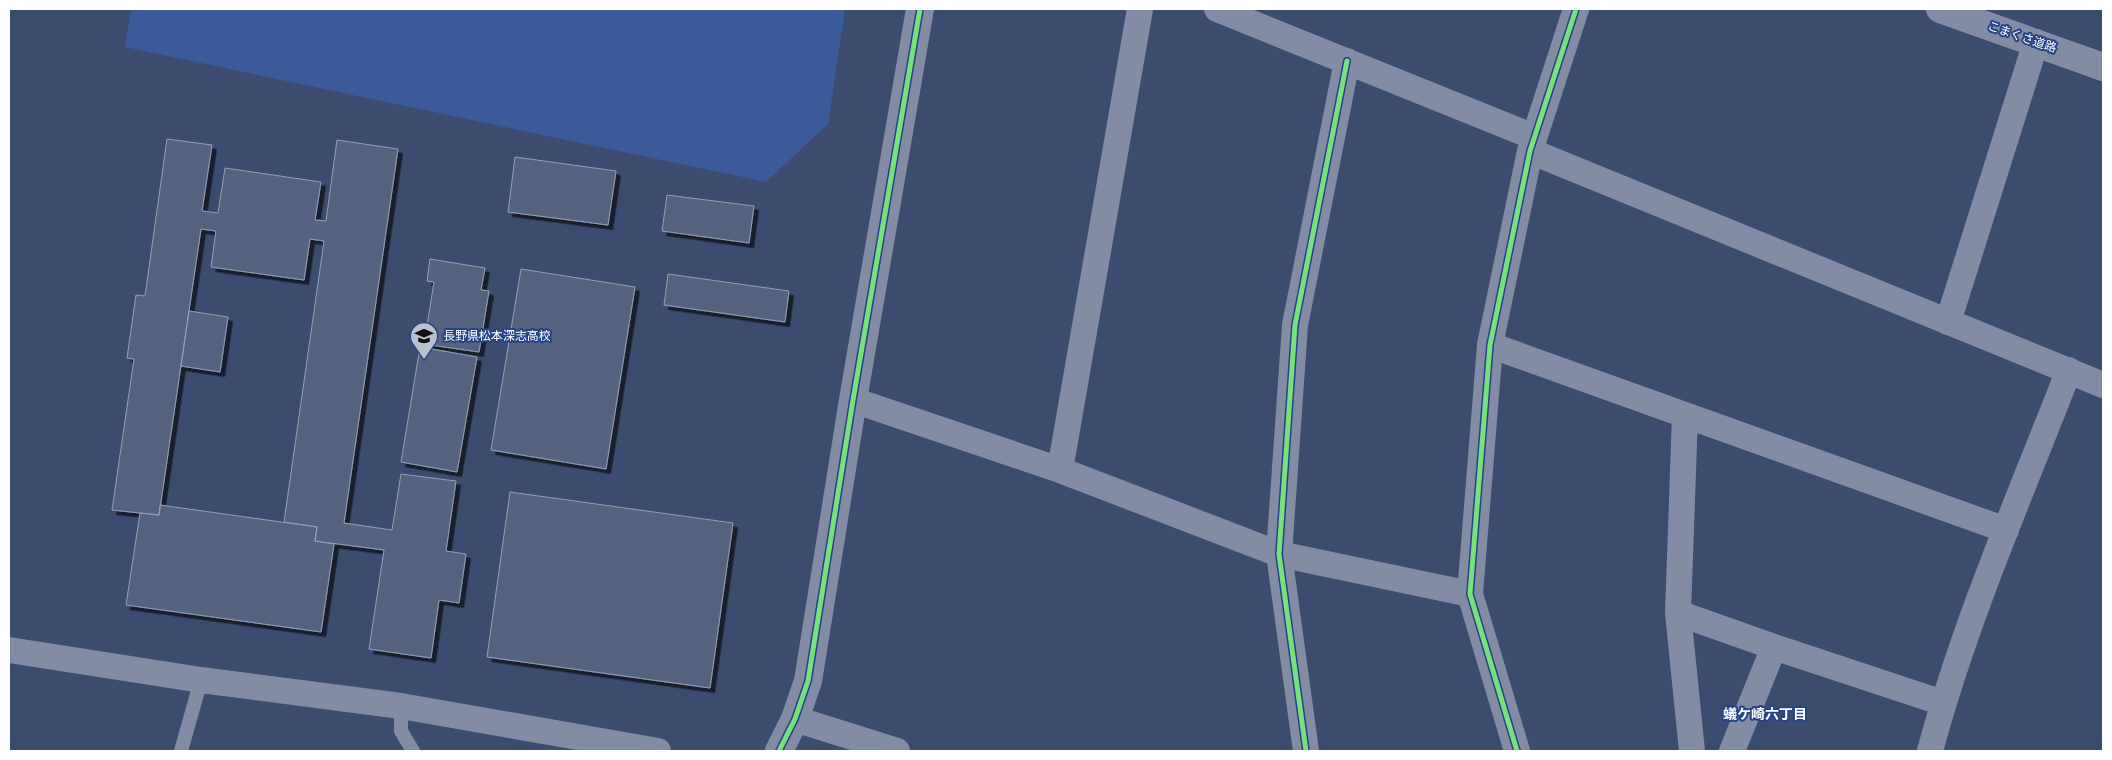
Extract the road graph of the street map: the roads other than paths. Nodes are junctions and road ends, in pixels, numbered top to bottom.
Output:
1 (920, 9) edge
2 (1140, 9) edge
3 (1217, 9) edge
4 (1576, 9) edge
5 (1940, 9) edge
6 (2036, 42) junction
7 (1347, 61) junction
8 (2103, 67) edge
9 (1532, 144) junction
10 (1948, 322) junction
11 (1490, 344) junction
12 (2069, 370) junction
13 (2103, 385) edge
14 (853, 400) junction
15 (1685, 415) junction
16 (1060, 470) junction
17 (2006, 530) junction
18 (1280, 554) junction
19 (1470, 594) junction
20 (1678, 613) junction
21 (1774, 647) junction
22 (9, 650) edge
23 (201, 680) junction
24 (1943, 703) junction
25 (400, 706) junction
26 (795, 719) junction
27 (181, 751) edge
28 (413, 751) edge
29 (658, 751) edge
30 (779, 751) edge
31 (897, 751) edge
32 (1306, 751) edge
33 (1517, 751) edge
34 (1692, 751) edge
35 (1732, 751) edge
36 (1930, 751) edge

1 - 14 street
2 - 16 street
3 - 7 street
4 - 9 street
5 - 6 street, こまくさ道路
6 - 8 street, こまくさ道路
6 - 10 street
7 - 9 street
7 - 18 street
9 - 10 street
9 - 11 street
10 - 12 street
11 - 15 street
11 - 19 street
12 - 13 street
12 - 17 street
14 - 16 street
14 - 26 street
15 - 17 street
15 - 20 street
16 - 18 street
17 - 24 street
18 - 19 street
18 - 32 street
19 - 33 street
20 - 21 street
20 - 34 street
21 - 24 street
21 - 35 street
22 - 23 street
23 - 25 street
23 - 27 lane
24 - 36 street
25 - 28 lane
25 - 29 street
26 - 30 street
26 - 31 street

